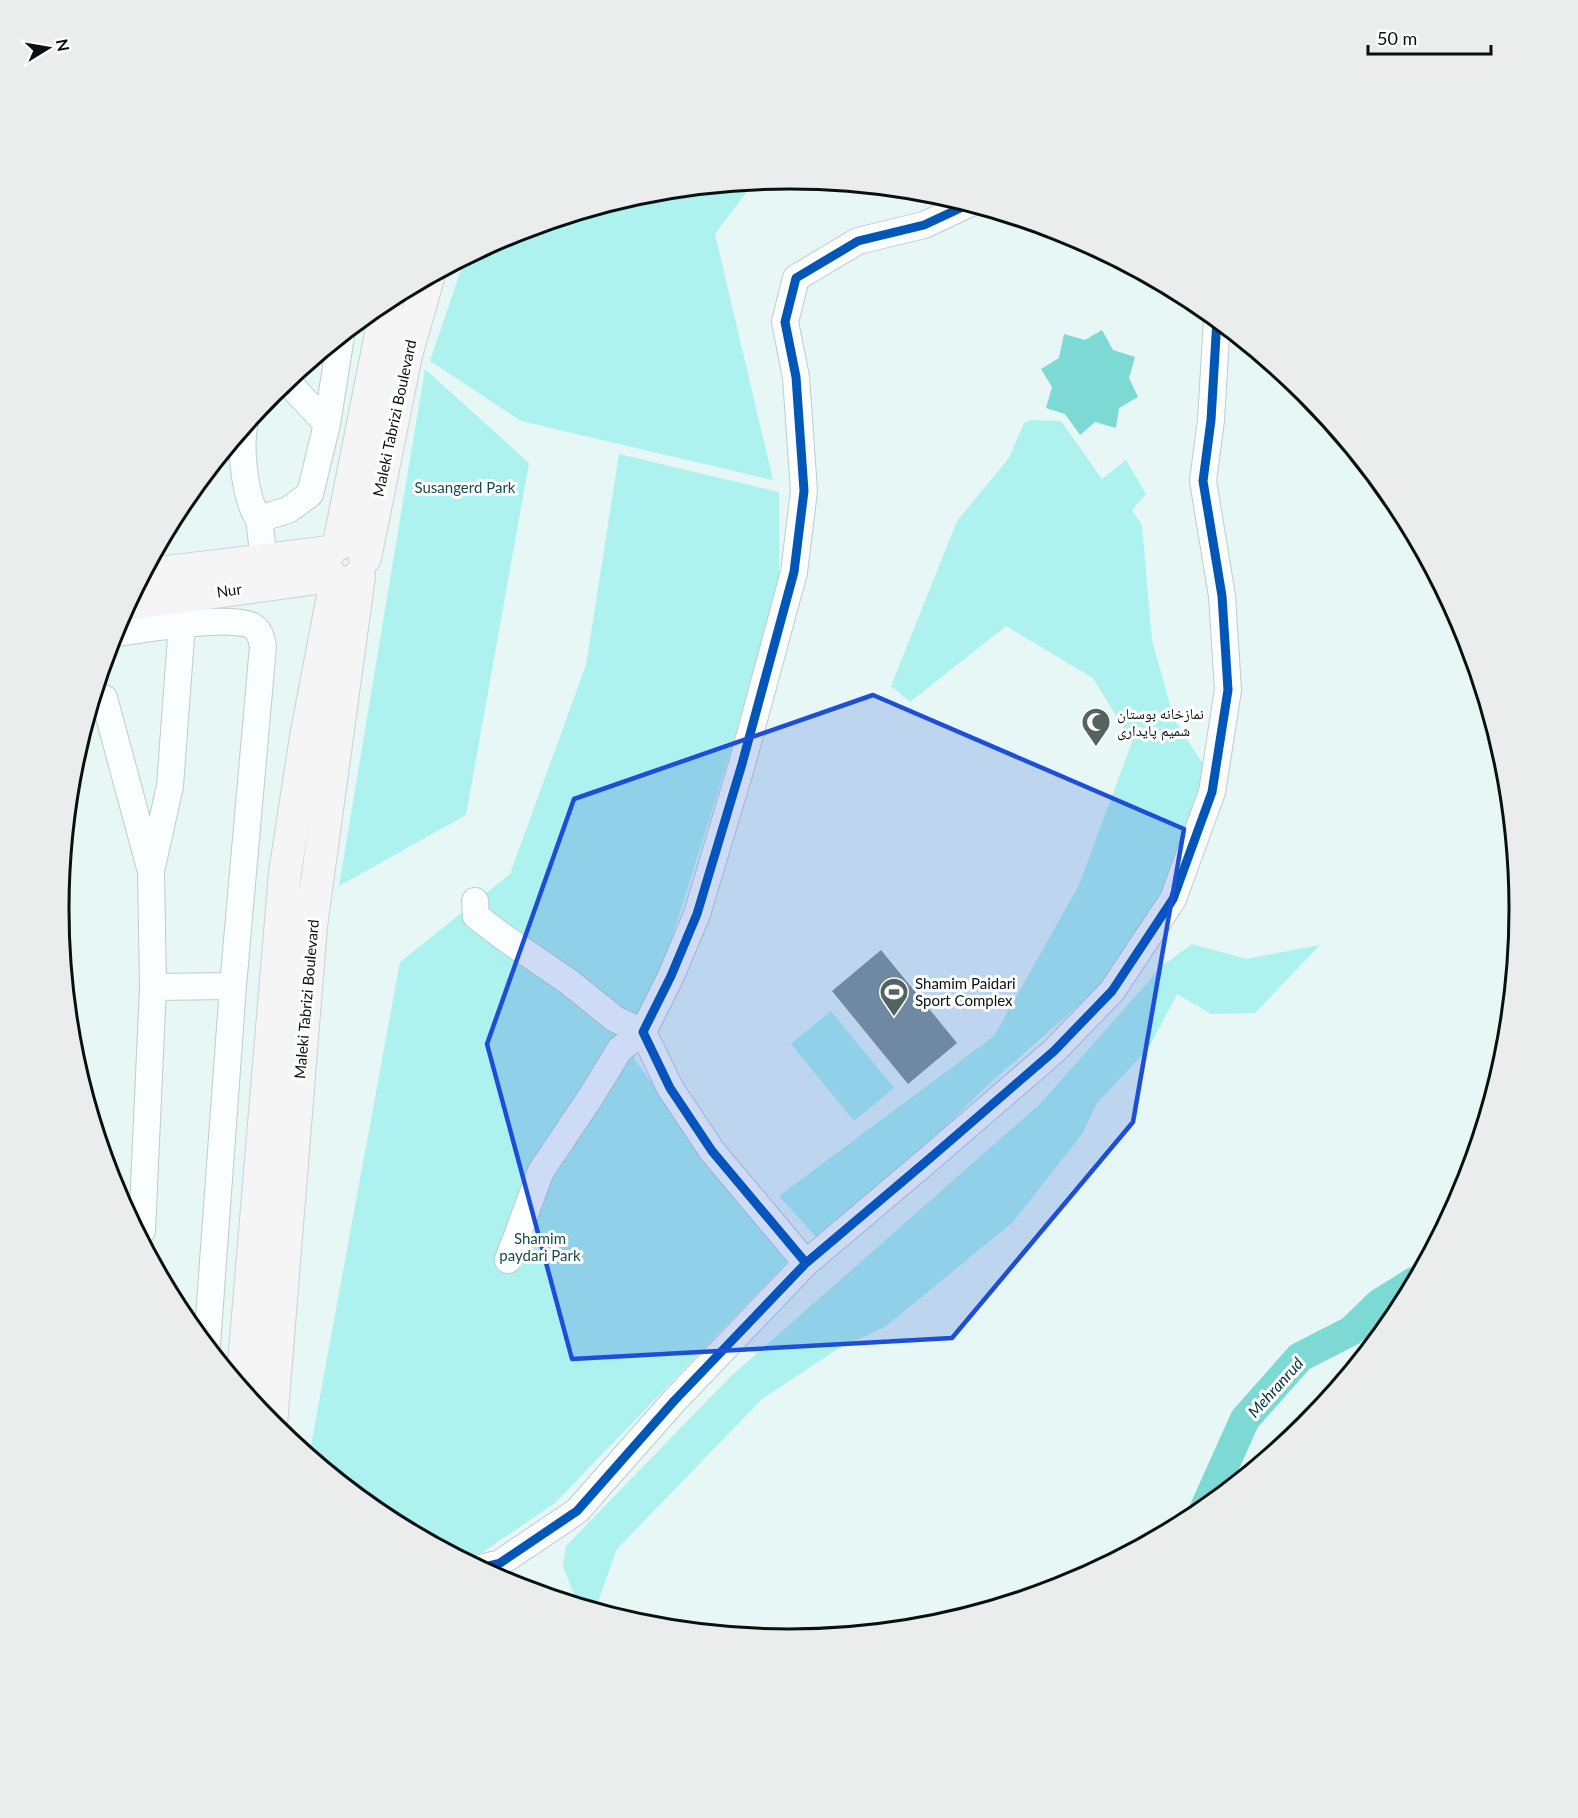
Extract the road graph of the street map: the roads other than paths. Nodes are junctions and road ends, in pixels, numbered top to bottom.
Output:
1 (957, 210) edge
2 (425, 287) edge
3 (386, 312) edge
4 (1216, 330) edge
5 (339, 348) edge
6 (293, 388) edge
7 (327, 424) junction
8 (243, 440) edge
9 (260, 519) junction
10 (264, 560) junction
11 (343, 564) junction
12 (152, 574) edge
13 (137, 605) edge
14 (182, 610) junction
15 (126, 630) edge
16 (104, 698) dead end
17 (151, 871) junction
18 (475, 901) dead end
19 (233, 986) junction
20 (153, 987) junction
21 (643, 1032) junction
22 (142, 1225) edge
23 (508, 1260) dead end
24 (806, 1263) junction
25 (208, 1333) edge
26 (243, 1378) edge
27 (272, 1410) edge
28 (493, 1565) edge

1 - 21 street
2 - 11 main road, Maleki Tabrizi Boulevard
3 - 11 main road, Maleki Tabrizi Boulevard
4 - 24 street
5 - 7 street
6 - 7 street
7 - 9 street
8 - 9 street
9 - 10 street
10 - 11 main road, Nur
10 - 12 main road, Nur
11 - 14 main road, Nur
11 - 26 main road, Maleki Tabrizi Boulevard
11 - 27 main road, Maleki Tabrizi Boulevard
13 - 14 main road, Nur
14 - 15 street
14 - 17 street
14 - 19 street
16 - 17 street
17 - 20 street
18 - 21 street
19 - 20 street
19 - 25 street
20 - 22 street
21 - 23 street
21 - 24 street
24 - 28 street

